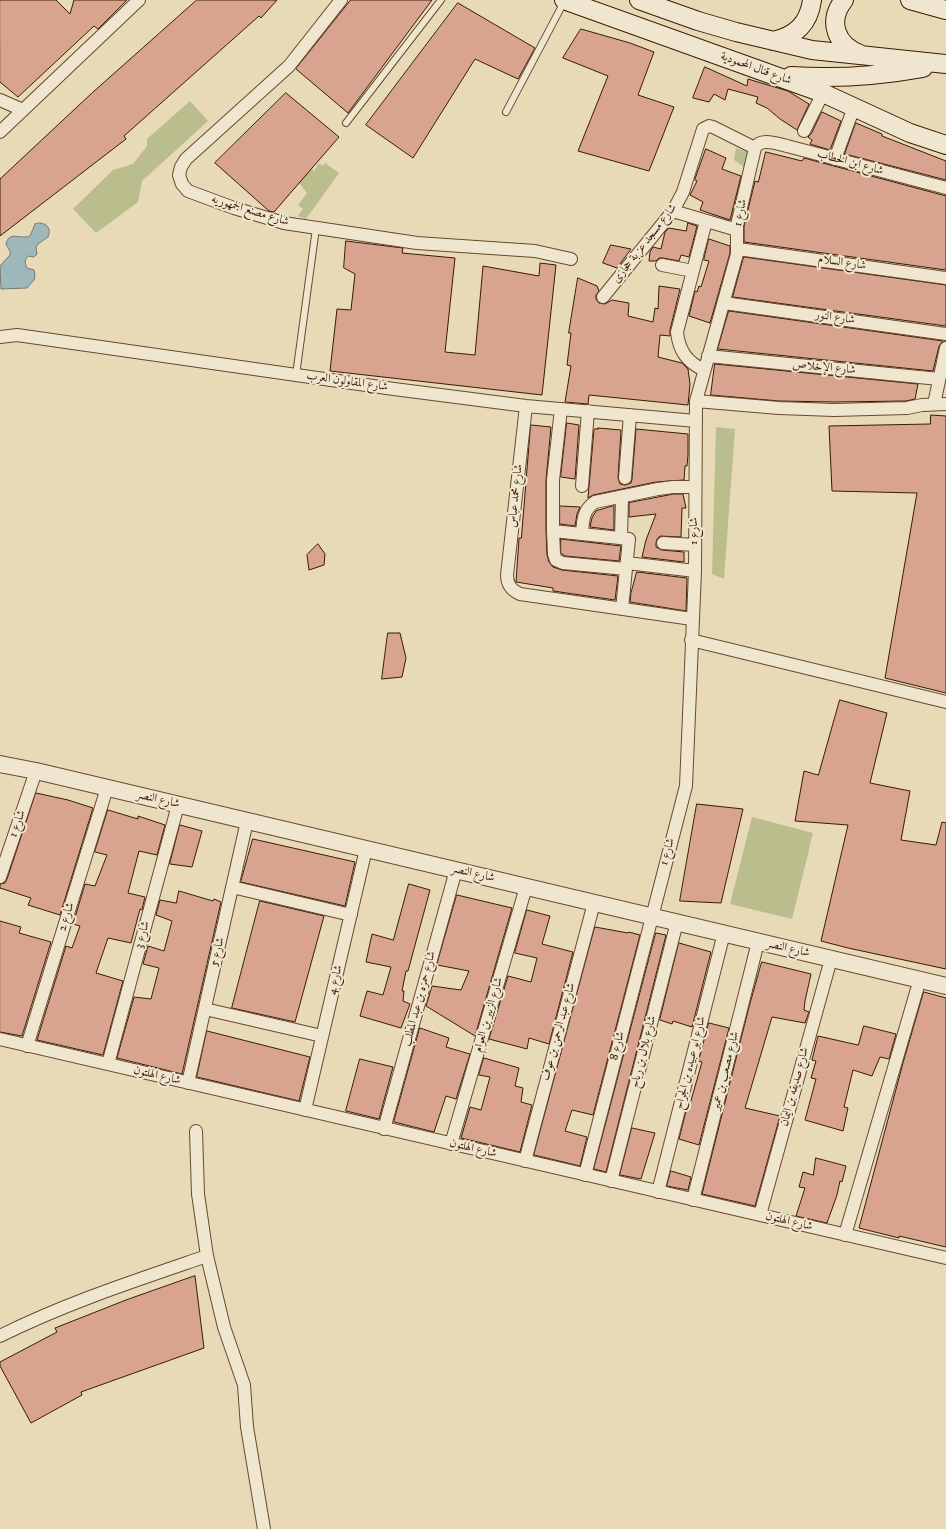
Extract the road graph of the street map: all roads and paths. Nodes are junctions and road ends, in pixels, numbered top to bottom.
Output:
1 (139, 0) edge
2 (341, 0) edge
3 (441, 0) edge
4 (564, 0) edge
5 (639, 0) edge
6 (812, 0) edge
7 (844, 0) edge
8 (910, 0) edge
9 (946, 10) edge
10 (773, 41) junction
11 (860, 54) junction
12 (946, 64) edge
13 (769, 74) junction
14 (823, 93) junction
15 (0, 100) edge
16 (854, 107) junction
17 (23, 110) junction
18 (506, 112) dead end
19 (346, 123) dead end
20 (804, 131) dead end
21 (0, 132) edge
22 (946, 145) edge
23 (755, 148) junction
24 (835, 159) junction
25 (946, 188) edge
26 (673, 212) junction
27 (706, 221) junction
28 (316, 228) junction
29 (737, 230) junction
30 (738, 249) junction
31 (571, 259) dead end
32 (662, 265) dead end
33 (693, 271) junction
34 (946, 278) edge
35 (603, 297) dead end
36 (724, 303) junction
37 (946, 334) edge
38 (0, 337) edge
39 (946, 348) edge
40 (708, 356) junction
41 (704, 370) junction
42 (942, 371) edge
43 (296, 375) junction
44 (696, 401) junction
45 (940, 404) edge
46 (526, 406) junction
47 (561, 409) junction
48 (588, 411) junction
49 (630, 415) junction
50 (696, 421) junction
51 (625, 478) dead end
52 (582, 486) dead end
53 (695, 486) junction
54 (622, 497) junction
55 (553, 531) junction
56 (582, 534) junction
57 (621, 538) junction
58 (663, 543) dead end
59 (695, 545) junction
60 (627, 566) junction
61 (695, 571) junction
62 (622, 609) junction
63 (692, 619) junction
64 (691, 640) junction
65 (946, 702) edge
66 (0, 764) edge
67 (36, 771) junction
68 (107, 788) junction
69 (178, 805) junction
70 (247, 821) junction
71 (366, 849) junction
72 (456, 870) junction
73 (0, 877) edge
74 (232, 887) junction
75 (526, 887) junction
76 (594, 903) junction
77 (351, 915) junction
78 (652, 916) junction
79 (677, 922) junction
80 (724, 933) junction
81 (758, 942) junction
82 (831, 959) junction
83 (920, 979) junction
84 (946, 986) edge
85 (205, 1009) junction
86 (322, 1036) junction
87 (0, 1040) edge
88 (27, 1046) junction
89 (108, 1064) junction
90 (188, 1083) junction
91 (305, 1110) junction
92 (384, 1128) junction
93 (196, 1131) dead end
94 (451, 1144) junction
95 (525, 1161) junction
96 (585, 1175) junction
97 (611, 1181) junction
98 (658, 1192) junction
99 (693, 1200) junction
100 (760, 1215) junction
101 (845, 1235) junction
102 (207, 1256) junction
103 (946, 1258) edge
104 (0, 1336) edge
105 (264, 1529) edge

1 - 17 street
2 - 28 street, شارع مصنع الجمهوريه
3 - 19 lane
4 - 13 main road, شارع قنال المحمودية
4 - 18 lane
5 - 10 main road
6 - 10 main road
7 - 11 main road
8 - 9 main road
10 - 11 main road
11 - 12 main road
12 - 13 main road
13 - 14 main road, شارع قنال المحمودية
14 - 16 main road, شارع قنال المحمودية
14 - 20 street
15 - 17 street
16 - 22 main road, شارع قنال المحمودية
16 - 24 street
17 - 21 street
23 - 24 street, شارع ابن الخطاب
23 - 26 street, شارع مسجد عزبة حجازى
23 - 29 street, شارع 1
24 - 25 street, شارع ابن الخطاب
26 - 27 street
26 - 35 street, شارع مسجد عزبة حجازى
27 - 29 street
27 - 33 street
28 - 31 street, شارع مصنع الجمهوريه
28 - 43 lane
29 - 30 street, شارع 1
30 - 34 street, شارع السلام
30 - 36 street, شارع 1
32 - 33 street
33 - 41 street
36 - 37 street, شارع النور
36 - 40 street, شارع 1
38 - 43 street, شارع المقاولون العرب
39 - 42 street
40 - 41 street, شارع 1
40 - 42 street, شارع الإخلاص
41 - 44 street, شارع 1
42 - 45 street
43 - 46 street, شارع المقاولون العرب
44 - 45 street
44 - 50 street, شارع 1
46 - 47 street, شارع المقاولون العرب
46 - 62 street, شارع محمد عباس
47 - 48 street, شارع المقاولون العرب
47 - 55 street
48 - 49 street, شارع المقاولون العرب
48 - 52 street
49 - 50 street, شارع المقاولون العرب
49 - 51 street
50 - 53 street, شارع 1
53 - 54 street
53 - 59 street, شارع 1
54 - 56 street
54 - 57 street
55 - 56 street
55 - 60 street
56 - 57 street
57 - 60 street
58 - 59 street
59 - 61 street, شارع 1
60 - 61 street
60 - 62 street
61 - 63 street, شارع 1
62 - 63 street
63 - 64 street, شارع 1
64 - 65 street
64 - 78 street, شارع 1
66 - 67 street, شارع النصر
67 - 68 street, شارع النصر
67 - 73 street, شارع 1
68 - 69 street, شارع النصر
68 - 88 street, شارع 2
69 - 70 street, شارع النصر
69 - 89 street, شارع 3
70 - 71 street, شارع النصر
70 - 74 street, شارع 5
71 - 72 street, شارع النصر
71 - 77 street, شارع 4
72 - 75 street, شارع النصر
72 - 92 street, شارع حمزه بن عبد المطلب
74 - 77 street
74 - 85 street, شارع 5
75 - 76 street, شارع النصر
75 - 94 street, شارع الزبير بن العوام
76 - 78 street, شارع النصر
76 - 95 street, شارع عبد الرحمن بن عوف
77 - 86 street, شارع 4
78 - 79 street, شارع النصر
78 - 96 street, شارع 8
79 - 80 street, شارع النصر
79 - 97 street, شارع بلال بن رباح
80 - 81 street, شارع النصر
80 - 98 street, شارع ابو عبيده بن الجراح
81 - 82 street, شارع النصر
81 - 99 street, شارع مصعب بن عمير
82 - 83 street, شارع النصر
82 - 100 street, شارع صديقه بن اليمان
83 - 84 street, شارع النصر
83 - 101 street
85 - 86 street
85 - 90 street, شارع 5
86 - 91 street, شارع 4
87 - 88 street, شارع الهلتون
88 - 89 street, شارع الهلتون
89 - 90 street, شارع الهلتون
90 - 91 street, شارع الهلتون
91 - 92 street, شارع الهلتون
92 - 94 street, شارع الهلتون
93 - 102 street
94 - 95 street, شارع الهلتون
95 - 96 street, شارع الهلتون
96 - 97 street, شارع الهلتون
97 - 98 street, شارع الهلتون
98 - 99 street, شارع الهلتون
99 - 100 street, شارع الهلتون
100 - 101 street, شارع الهلتون
101 - 103 street, شارع الهلتون
102 - 104 street
102 - 105 street

